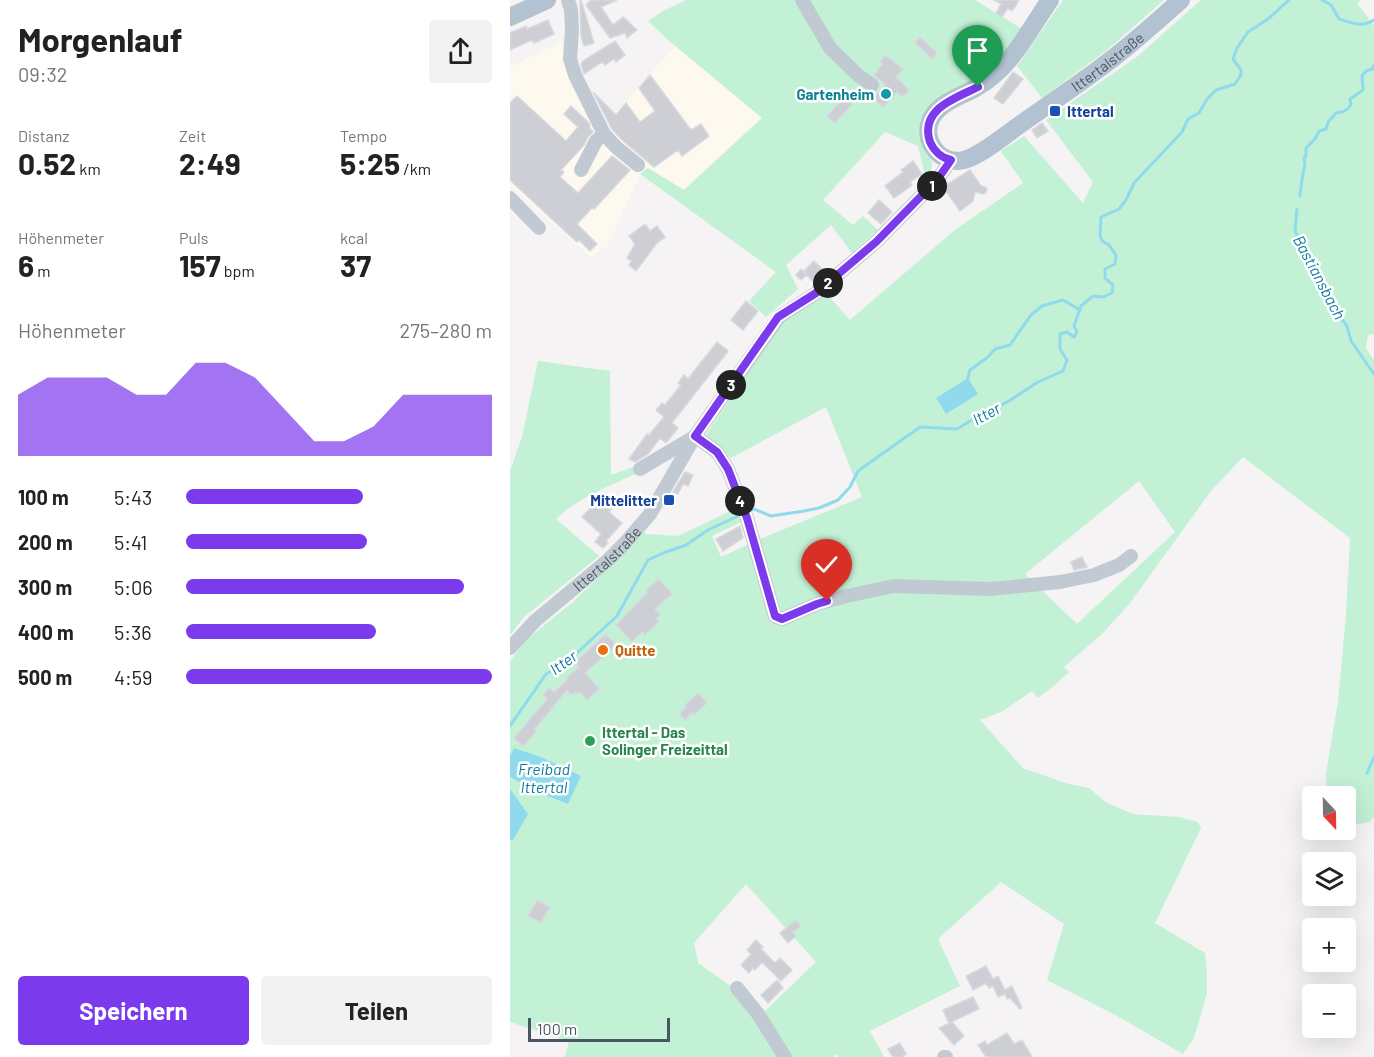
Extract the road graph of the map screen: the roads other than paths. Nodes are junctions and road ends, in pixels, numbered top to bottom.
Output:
1 (547, 0) edge
2 (568, 0) edge
3 (801, 0) edge
4 (1050, 0) edge
5 (1181, 0) edge
6 (510, 17) edge
7 (872, 85) dead end
8 (604, 134) junction
9 (951, 160) junction
10 (638, 165) dead end
11 (581, 170) dead end
12 (510, 198) edge
13 (539, 228) dead end
14 (695, 436) junction
15 (640, 469) dead end
16 (1131, 556) dead end
17 (510, 648) edge
18 (736, 988) dead end
19 (785, 1057) edge

1 - 6 main road
2 - 8 street
3 - 7 street
4 - 9 main road
5 - 9 main road, Ittertalstraße
8 - 10 street
8 - 11 street
9 - 14 street, Ittertalstraße
12 - 13 street
14 - 15 street
14 - 16 street
14 - 17 street, Ittertalstraße
18 - 19 street

